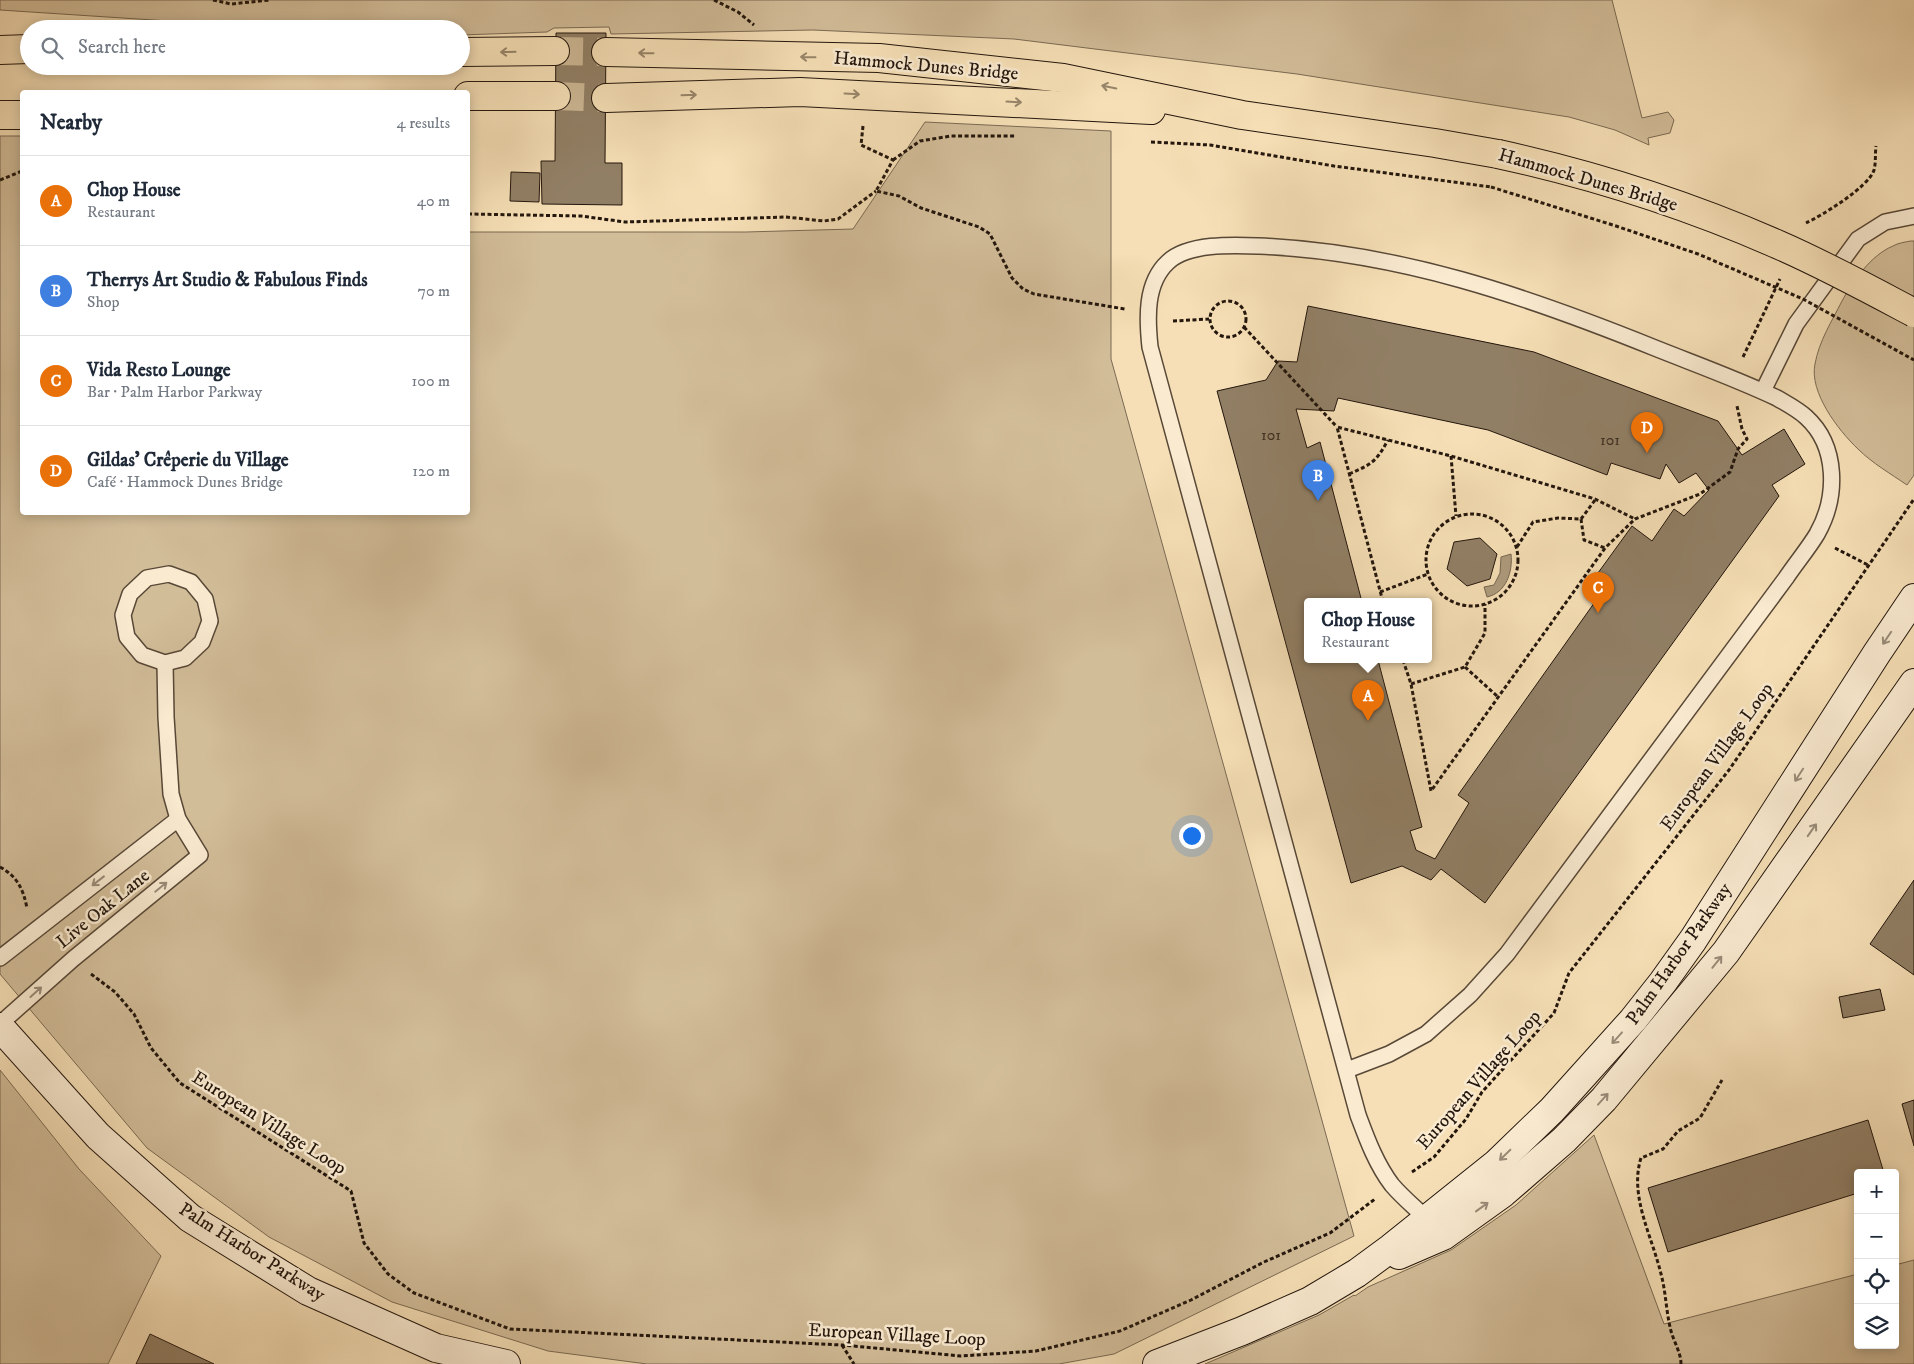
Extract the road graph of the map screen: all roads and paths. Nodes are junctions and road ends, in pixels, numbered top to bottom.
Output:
1 (213, 0) edge
2 (270, 0) edge
3 (714, 0) edge
4 (20, 49) edge
5 (0, 50) edge
6 (556, 51) tunnel mouth
7 (470, 52) edge
8 (606, 52) tunnel mouth
9 (785, 56) junction
10 (830, 93) junction
11 (470, 96) edge
12 (556, 96) tunnel mouth
13 (606, 98) tunnel mouth
14 (0, 115) edge
15 (20, 115) edge
16 (1242, 115) junction
17 (1020, 136) dead end
18 (1150, 142) dead end
19 (893, 160) junction
20 (20, 172) edge
21 (0, 180) edge
22 (876, 192) junction
23 (470, 214) edge
24 (1914, 216) edge
25 (1914, 313) edge
26 (1148, 315) junction
27 (1209, 319) junction
28 (1244, 327) junction
29 (1914, 360) edge
30 (1763, 391) junction
31 (1337, 427) junction
32 (1388, 440) junction
33 (1451, 456) junction
34 (1349, 474) junction
35 (1700, 494) dead end
36 (1595, 499) junction
37 (1914, 499) edge
38 (1456, 516) junction
39 (1635, 518) junction
40 (1581, 519) junction
41 (1814, 537) junction
42 (1517, 548) junction
43 (1605, 548) junction
44 (1868, 565) junction
45 (1428, 574) junction
46 (1380, 592) junction
47 (1382, 598) edge
48 (1914, 598) edge
49 (1485, 604) junction
50 (165, 663) junction
51 (1404, 663) edge
52 (1465, 667) junction
53 (1914, 683) edge
54 (1411, 684) junction
55 (1498, 696) junction
56 (178, 819) junction
57 (0, 867) edge
58 (37, 929) junction
59 (0, 958) edge
60 (73, 959) junction
61 (0, 1026) edge
62 (1347, 1070) junction
63 (1722, 1080) dead end
64 (1393, 1186) junction
65 (1435, 1228) junction
66 (842, 1345) junction
67 (506, 1364) edge
68 (854, 1364) edge
69 (1156, 1364) edge
70 (1681, 1364) edge

1 - 2 path
3 - 9 path
4 - 5 main road
6 -> 7 main road
9 -> 8 main road, Hammock Dunes Bridge
16 -> 9 main road, Hammock Dunes Bridge
13 -> 10 main road, Hammock Dunes Bridge
10 -> 16 main road, Hammock Dunes Bridge
10 - 19 path
11 - 12 main road
14 - 15 main road
16 - 25 main road, Hammock Dunes Bridge, bridge
17 - 19 path
18 - 29 path, bridge
19 - 22 path
20 - 21 path
22 - 23 path
22 - 26 path
24 - 30 lane
26 - 27 path
26 - 30 lane
26 - 62 lane
27 - 28 path
27 - 28 path
28 - 31 path
30 - 41 lane
31 - 32 path
31 - 34 path
32 - 33 path
32 - 34 path
33 - 36 path
33 - 38 path
34 - 46 path
35 - 39 path
36 - 39 path
36 - 40 path
37 - 44 path, European Village Loop
38 - 42 path
38 - 45 path
39 - 43 path
40 - 42 path
40 - 43 path
41 - 44 path
41 - 62 lane
42 - 49 path
43 - 55 path
44 - 64 path, European Village Loop
45 - 46 path
45 - 49 path
46 - 47 path
48 -> 65 street, Palm Harbor Parkway
49 - 52 path
50 - 50 lane
50 - 56 lane, Live Oak Lane
51 - 54 path
52 - 54 path
52 - 55 path
65 -> 53 street, Palm Harbor Parkway
54 - 55 path
56 -> 58 lane, Live Oak Lane
60 -> 56 lane, Live Oak Lane
57 - 58 path
58 - 59 lane, Live Oak Lane
61 -> 60 lane, Live Oak Lane
60 - 66 path, European Village Loop
61 - 67 street, Palm Harbor Parkway
62 - 64 lane
63 - 70 path
64 - 65 lane
64 - 66 path, European Village Loop
65 - 69 street, Palm Harbor Parkway
66 - 68 path

